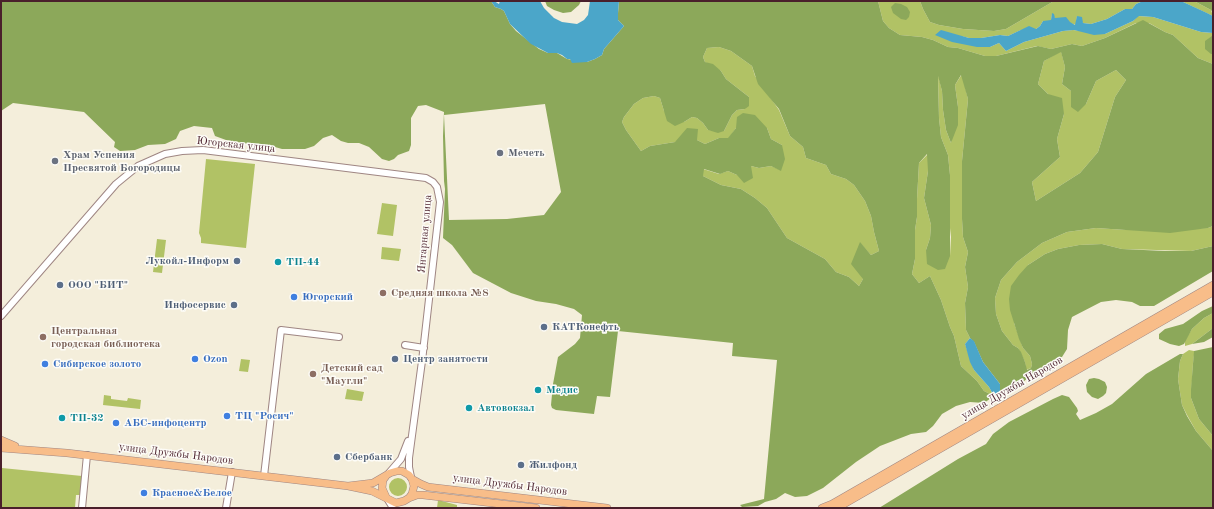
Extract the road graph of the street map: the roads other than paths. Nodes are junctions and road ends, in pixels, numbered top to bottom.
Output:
1 (437, 187) joint
2 (1213, 285) edge
3 (1213, 292) edge
4 (1, 316) edge
5 (339, 337) dead end
6 (405, 345) dead end
7 (424, 348) junction
8 (412, 426) junction
9 (1, 440) edge
10 (1, 448) edge
11 (21, 448) junction
12 (87, 455) junction
13 (232, 472) junction
14 (387, 475) junction
15 (264, 476) junction
16 (411, 478) junction
17 (348, 486) junction
18 (409, 498) junction
19 (387, 499) junction
20 (82, 508) edge
21 (226, 508) edge
22 (393, 508) edge
23 (402, 508) edge
24 (536, 508) edge
25 (606, 508) edge
26 (822, 508) edge
27 (838, 508) edge

1 - 4 street, Югорская улица
1 - 7 street, Янтарная улица
2 - 26 main road, улица Дружбы Народов
3 - 27 main road, улица Дружбы Народов
5 - 15 street
6 - 7 street
7 - 8 street, Янтарная улица
8 - 14 street
8 - 16 street
9 - 11 main road
10 - 11 main road, улица Дружбы Народов
11 - 12 main road, улица Дружбы Народов
12 - 13 main road, улица Дружбы Народов
12 - 20 street
13 - 15 main road, улица Дружбы Народов
13 - 21 street
14 - 16 main road
14 - 17 main road
14 - 19 main road
15 - 17 main road, улица Дружбы Народов
16 - 18 main road
16 - 25 main road, улица Дружбы Народов
17 - 19 main road
18 - 19 main road
18 - 23 street
18 - 24 main road, улица Дружбы Народов
19 - 22 street

